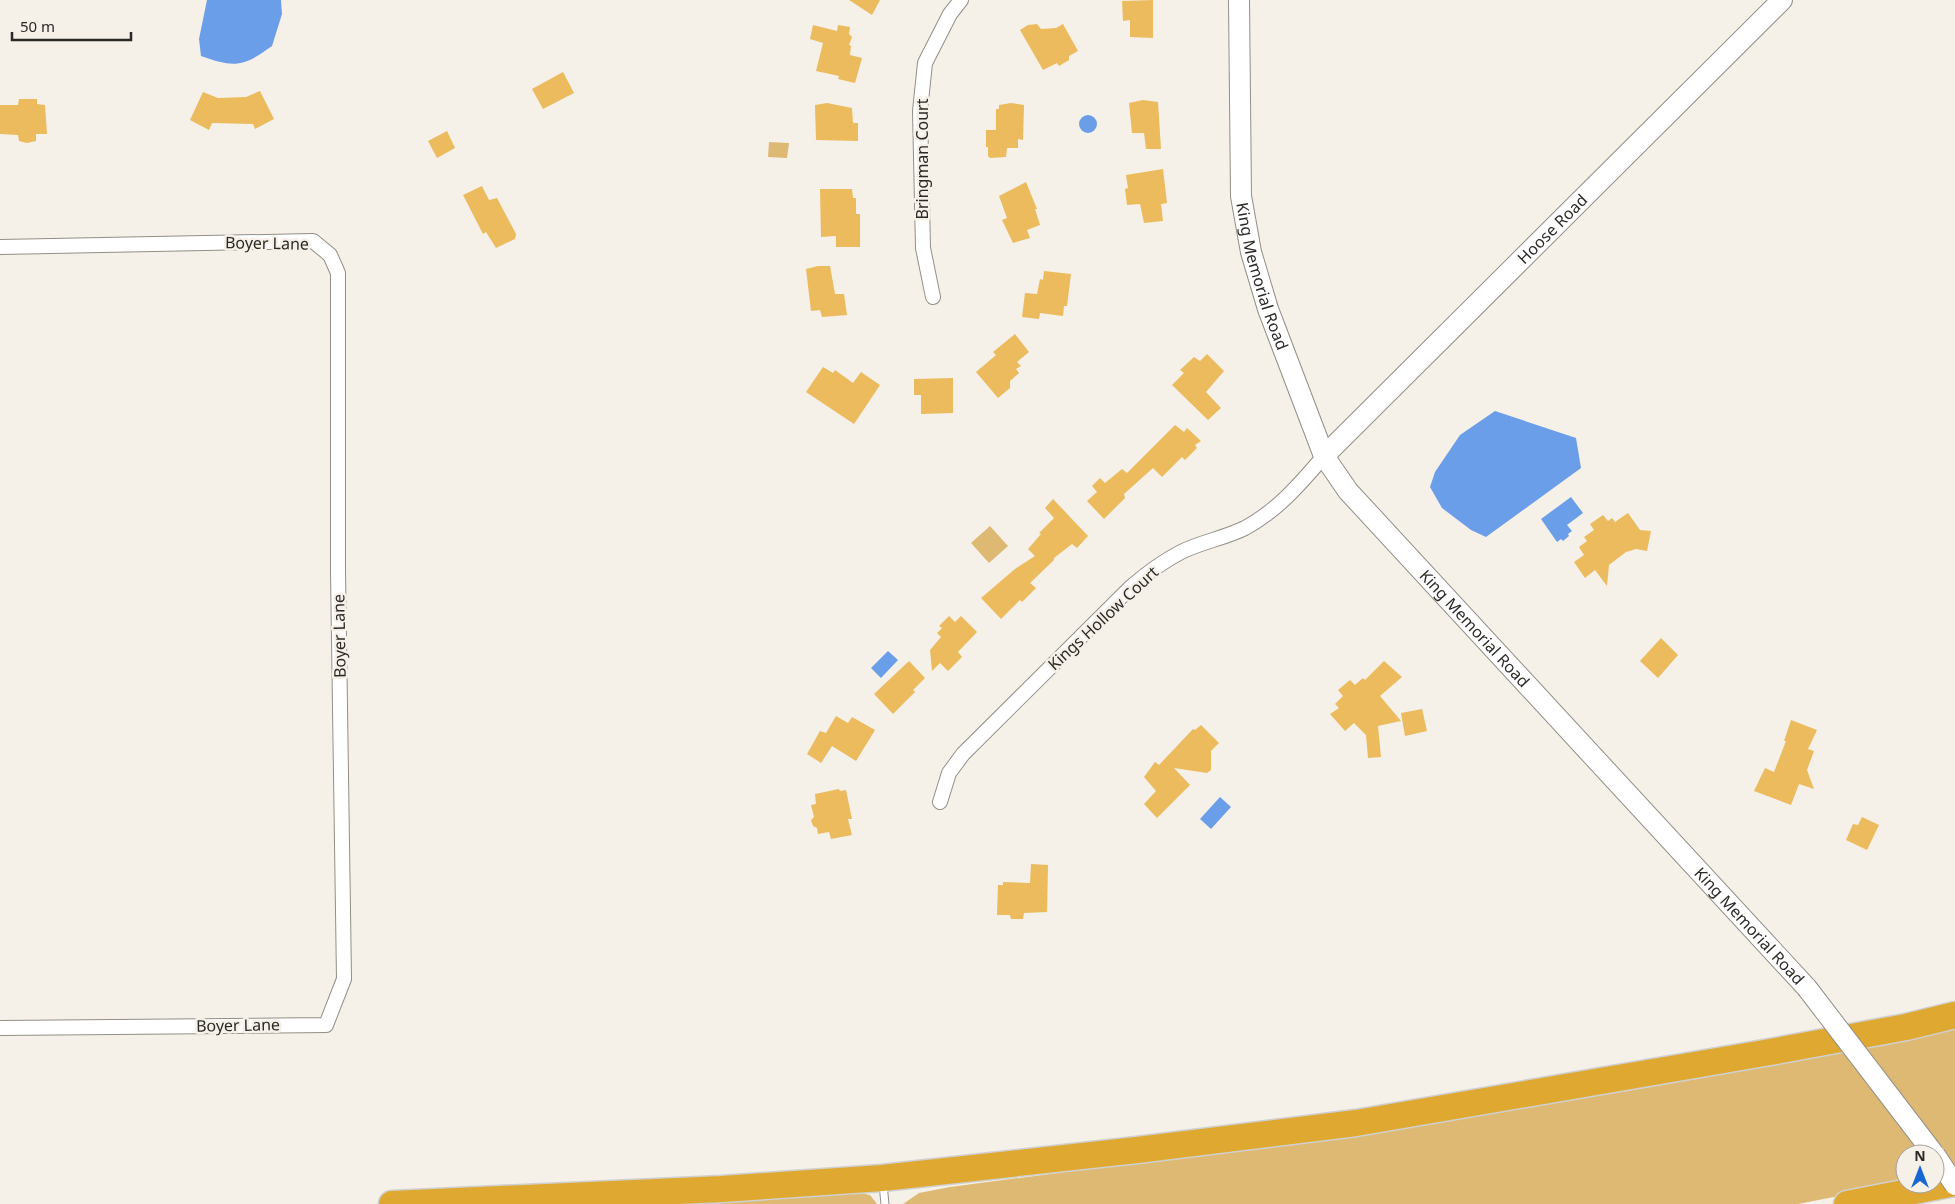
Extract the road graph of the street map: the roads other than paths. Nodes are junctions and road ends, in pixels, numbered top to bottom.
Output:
1 (962, 0) edge
2 (1239, 0) edge
3 (1782, 0) edge
4 (0, 247) edge
5 (932, 298) dead end
6 (1324, 456) junction
7 (940, 802) dead end
8 (1955, 1015) edge
9 (0, 1028) edge
10 (1927, 1144) edge
11 (1945, 1170) edge
12 (882, 1178) junction
13 (1955, 1184) edge
14 (392, 1204) edge
15 (885, 1204) edge
16 (1847, 1204) edge

1 - 5 street, Bringman Court
2 - 6 street, King Memorial Road
3 - 6 street, Hoose Road
4 - 9 street, Boyer Lane
6 - 7 street, Kings Hollow Court
6 - 10 street, King Memorial Road, bridge
8 - 12 highway
11 - 13 street, King Memorial Road, bridge
12 - 14 highway
12 - 15 lane
13 - 16 highway

